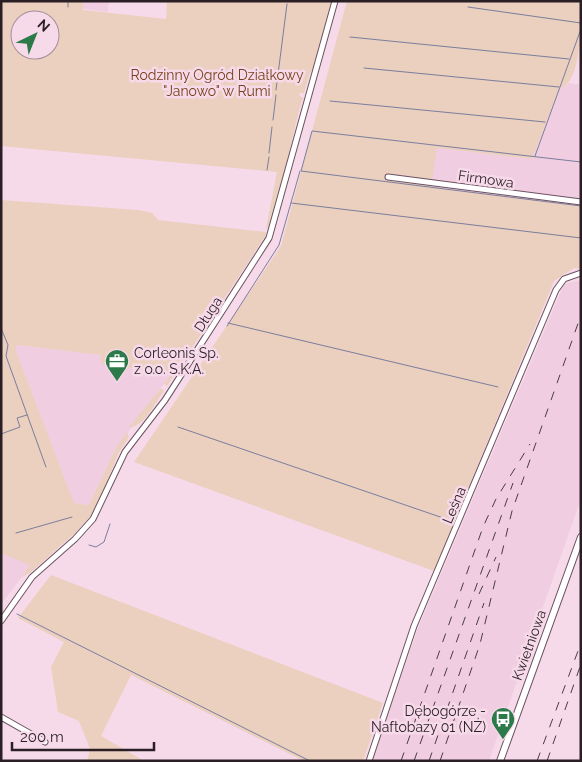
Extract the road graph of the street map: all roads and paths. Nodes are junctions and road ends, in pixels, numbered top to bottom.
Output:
1 (335, 1) edge
2 (388, 177) dead end
3 (581, 202) edge
4 (581, 273) edge
5 (581, 537) edge
6 (1, 620) edge
7 (1, 717) edge
8 (45, 742) dead end
9 (369, 761) edge
10 (500, 761) edge

1 - 6 street, Długa
2 - 3 street, Firmowa
4 - 9 street, Leśna
5 - 10 street, Kwietniowa
7 - 8 street

